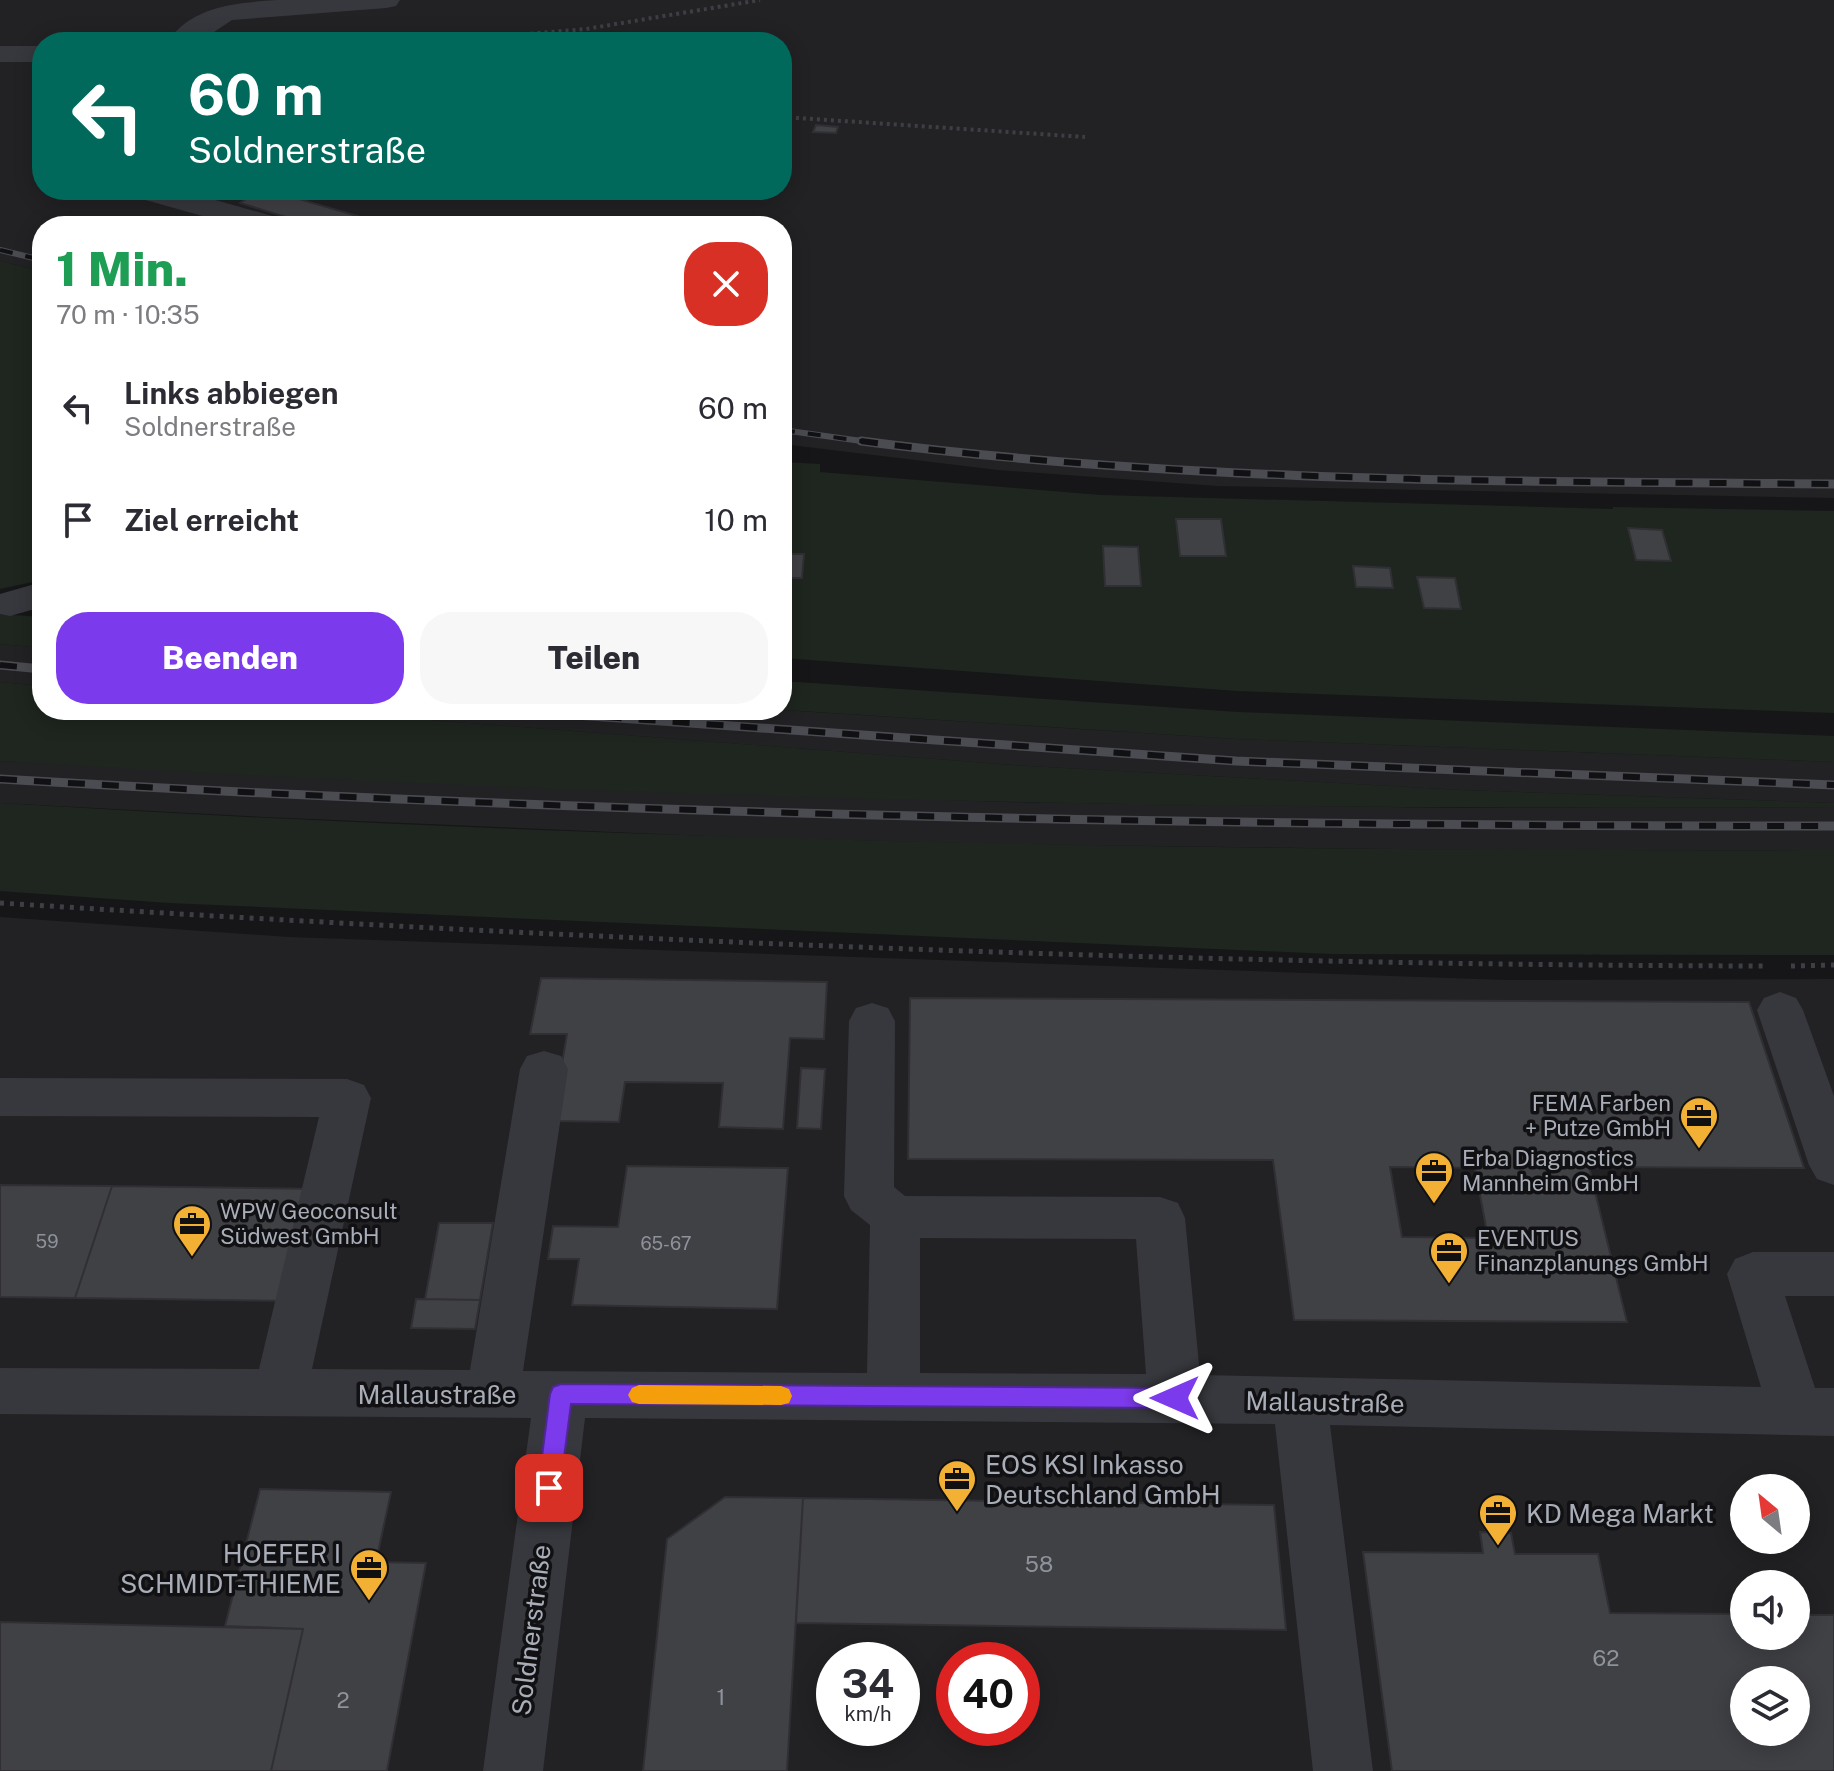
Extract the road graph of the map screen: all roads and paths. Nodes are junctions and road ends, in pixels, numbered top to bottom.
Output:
1 (386, 0) edge
2 (760, 0) edge
3 (194, 32) edge
4 (551, 32) edge
5 (0, 54) edge
6 (32, 54) edge
7 (792, 118) edge
8 (1085, 137) dead end
9 (181, 200) edge
10 (237, 216) edge
11 (0, 903) edge
12 (1834, 965) edge
13 (1779, 980) junction
14 (872, 1021) dead end
15 (544, 1069) dead end
16 (0, 1097) edge
17 (1834, 1165) edge
18 (895, 1217) junction
19 (1834, 1274) edge
20 (0, 1391) edge
21 (280, 1393) junction
22 (493, 1394) junction
23 (561, 1394) junction
24 (893, 1396) junction
25 (1175, 1398) junction
26 (1300, 1402) junction
27 (1814, 1412) edge
28 (513, 1771) edge
29 (1343, 1771) edge

1 - 3 street
2 - 4 path
5 - 6 street
7 - 8 path
9 - 10 street
11 - 13 path
12 - 13 path
13 - 17 street
14 - 18 street
15 - 22 street
16 - 21 street
18 - 24 street
18 - 25 street
19 - 27 street
20 - 21 street, Mallaustraße
21 - 22 street, Mallaustraße
22 - 23 street, Mallaustraße
23 - 24 street, Mallaustraße
23 - 28 street, Soldnerstraße
24 - 25 street, Mallaustraße
25 - 26 street, Mallaustraße
26 - 27 street, Mallaustraße
26 - 29 street

